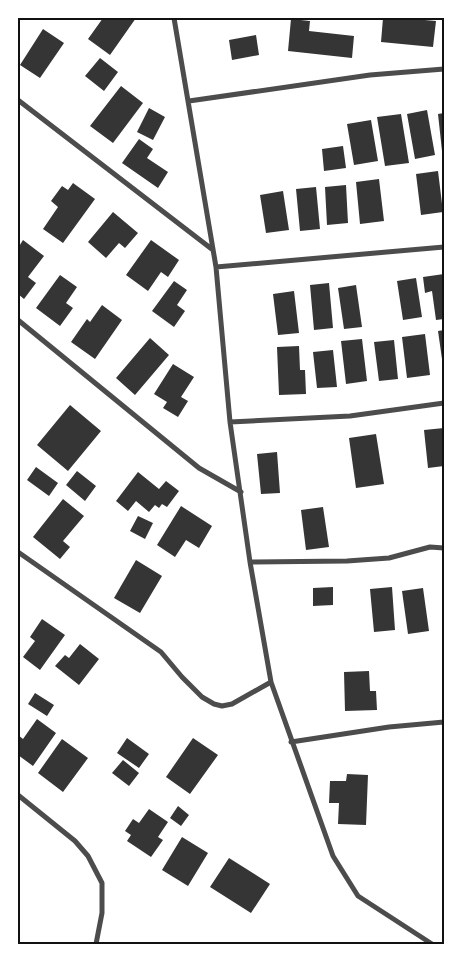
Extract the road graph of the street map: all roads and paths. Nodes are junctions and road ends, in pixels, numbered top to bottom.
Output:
1 (174, 18) edge
2 (444, 69) edge
3 (18, 100) edge
4 (189, 101) junction
5 (444, 248) edge
6 (213, 250) junction
7 (216, 267) junction
8 (18, 320) edge
9 (444, 403) edge
10 (230, 422) junction
11 (241, 492) junction
12 (444, 548) edge
13 (18, 552) edge
14 (250, 562) junction
15 (271, 682) junction
16 (444, 722) edge
17 (291, 742) junction
18 (18, 795) edge
19 (96, 944) edge
20 (432, 944) edge

1 - 4 street
2 - 4 street
3 - 6 street
4 - 6 street
5 - 7 street
6 - 7 street
7 - 10 street
8 - 11 street
9 - 10 street
10 - 11 street
11 - 14 street
12 - 14 street
13 - 15 street
14 - 15 street
15 - 17 street
16 - 17 street
17 - 20 street
18 - 19 street

